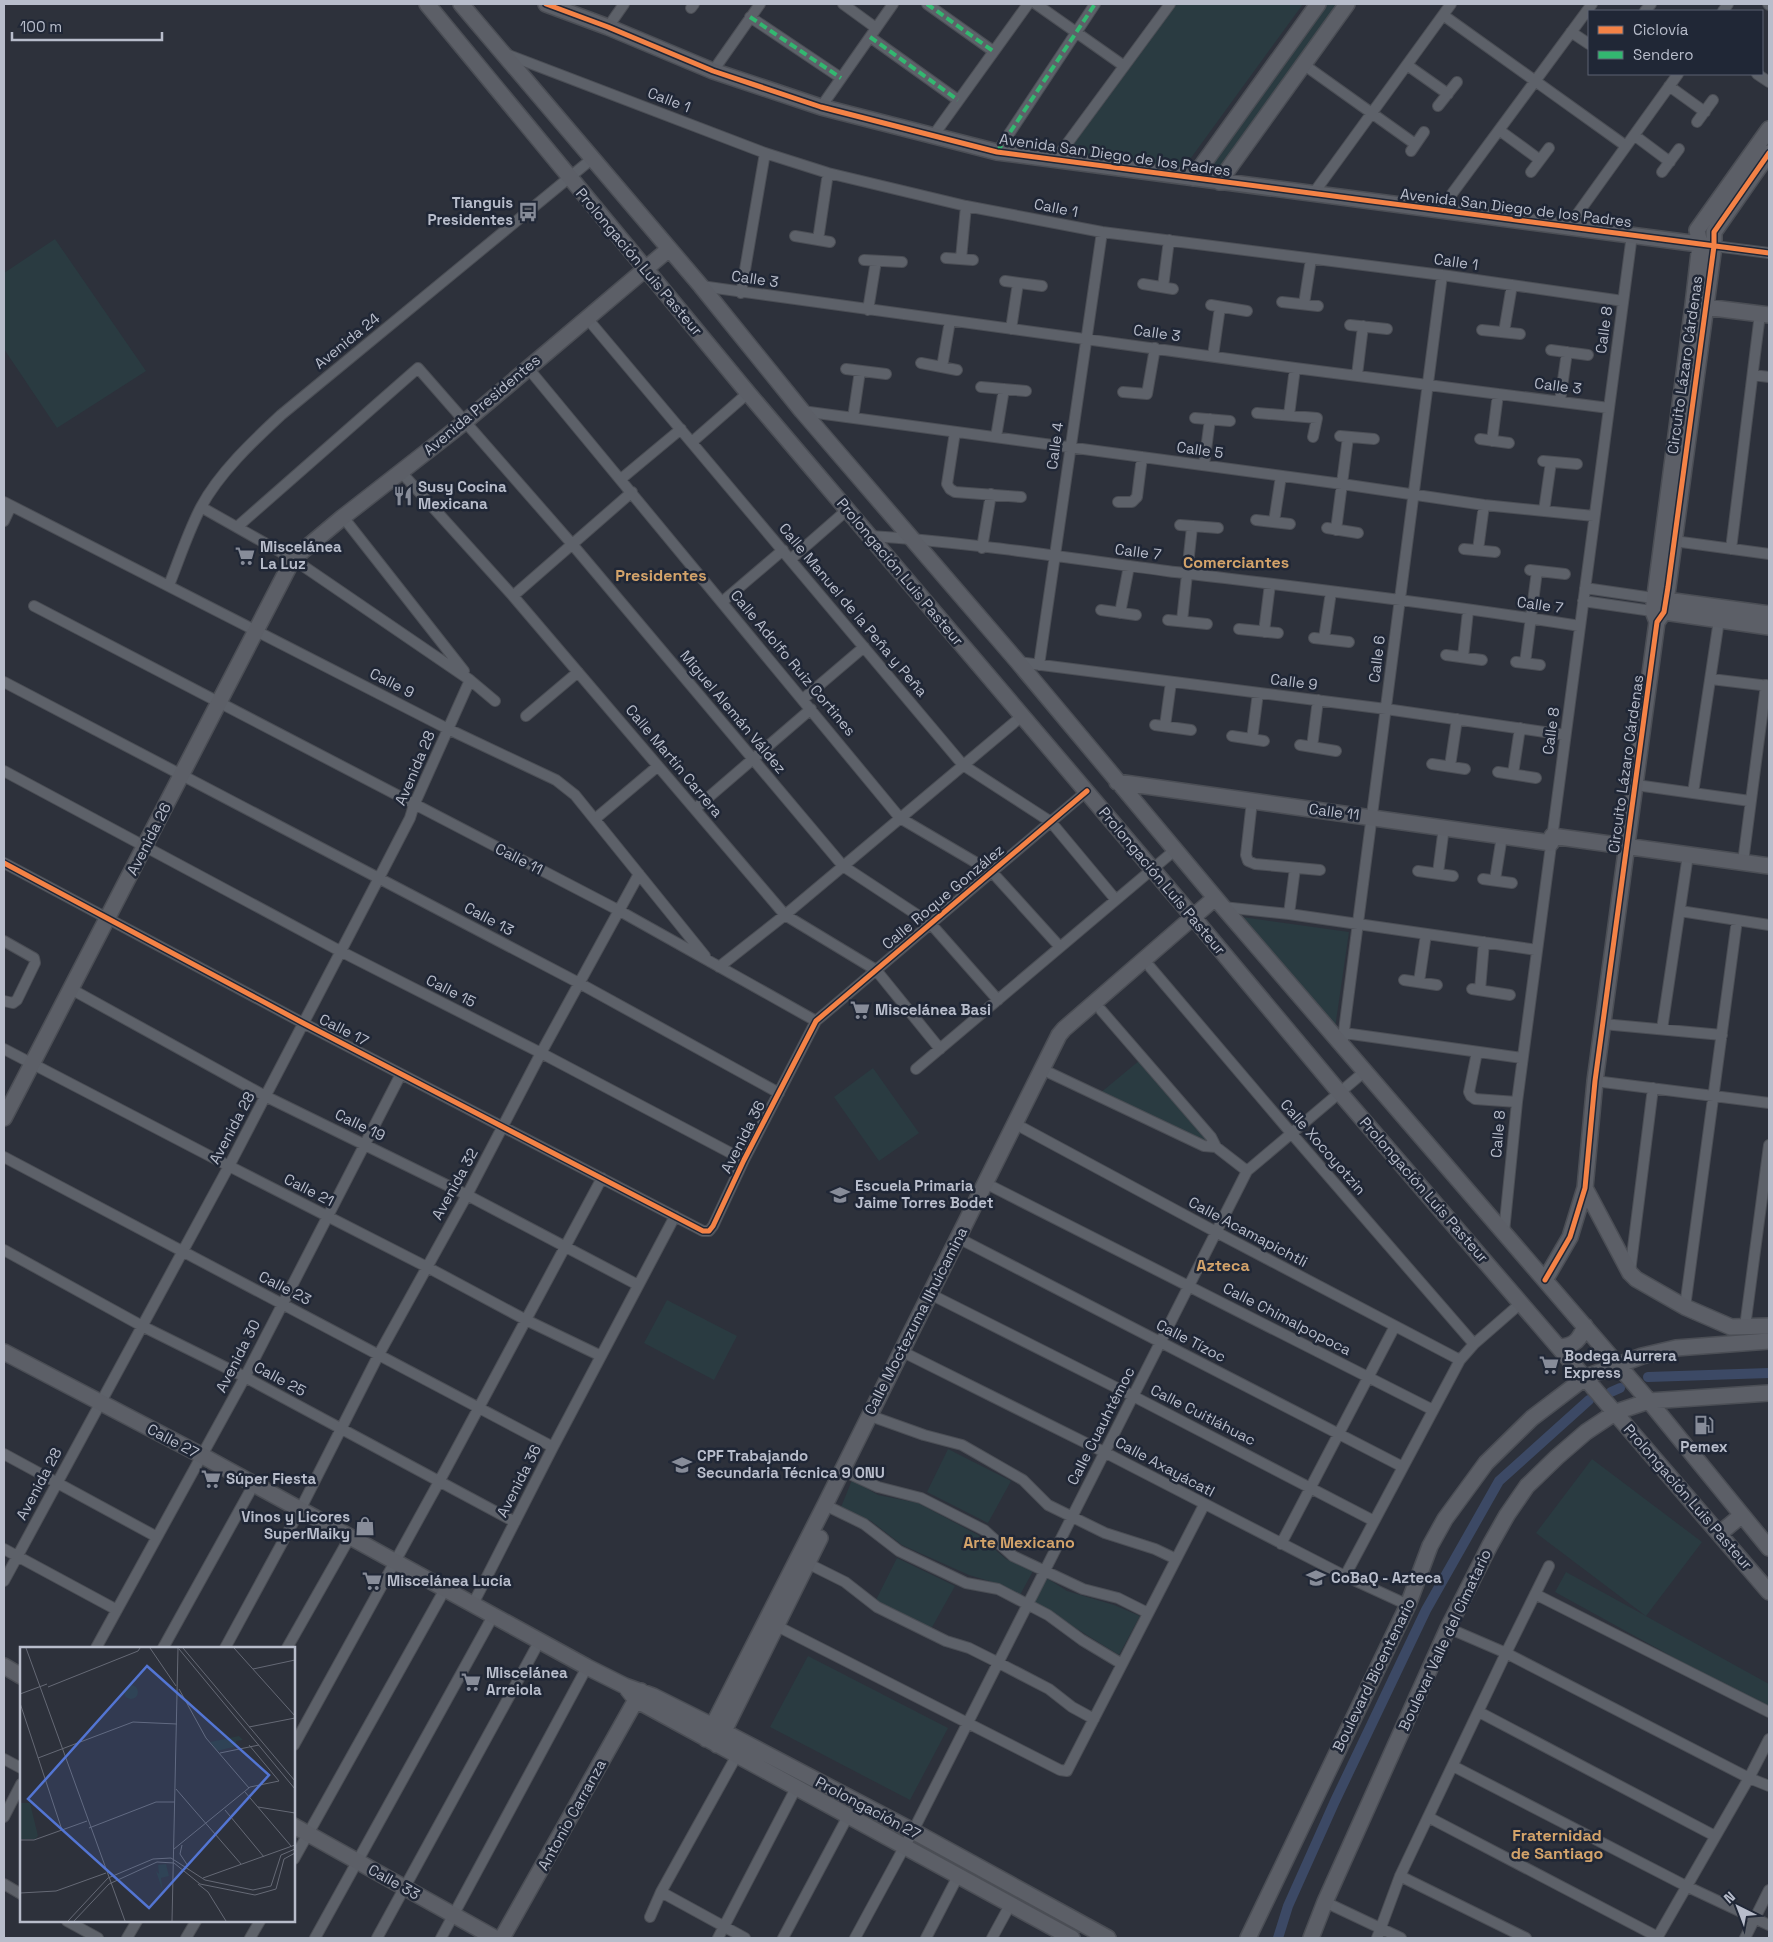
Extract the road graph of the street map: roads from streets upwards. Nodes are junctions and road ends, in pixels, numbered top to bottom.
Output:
1 (427, 4) edge
2 (461, 4) edge
3 (546, 4) edge
4 (624, 4) edge
5 (760, 4) edge
6 (843, 4) edge
7 (893, 4) edge
8 (927, 4) edge
9 (1028, 4) edge
10 (1036, 4) edge
11 (1095, 4) edge
12 (1170, 4) edge
13 (1318, 4) edge
14 (1347, 4) edge
15 (1451, 4) edge
16 (1592, 4) edge
17 (1443, 15) junction
18 (750, 17) junction
19 (608, 27) junction
20 (876, 28) junction
21 (1076, 32) junction
22 (1571, 32) junction
23 (870, 37) junction
24 (1588, 43) edge
25 (993, 51) junction
26 (504, 54) junction
27 (1304, 64) junction
28 (1407, 64) junction
29 (1124, 66) junction
30 (713, 71) junction
31 (1677, 75) edge
32 (1758, 75) edge
33 (841, 78) junction
34 (1535, 81) junction
35 (1457, 82) dead end
36 (1769, 82) edge
37 (1669, 86) junction
38 (1448, 94) junction
39 (958, 100) junction
40 (1713, 100) dead end
41 (821, 106) junction
42 (1438, 106) dead end
43 (1372, 112) junction
44 (1705, 112) junction
45 (1697, 122) dead end
46 (1769, 129) edge
47 (1499, 130) junction
48 (1424, 132) dead end
49 (1634, 135) junction
50 (933, 136) junction
51 (1626, 146) junction
52 (1549, 148) dead end
53 (1679, 149) dead end
54 (998, 152) junction
55 (765, 153) junction
56 (1768, 157) edge
57 (592, 158) junction
58 (1055, 160) junction
59 (1540, 160) junction
60 (1670, 162) junction
61 (1531, 172) dead end
62 (1662, 172) dead end
63 (828, 173) junction
64 (570, 178) junction
65 (1192, 178) junction
66 (1219, 182) junction
67 (1313, 194) junction
68 (966, 206) junction
69 (1440, 210) junction
70 (1568, 227) junction
71 (1102, 232) junction
72 (1632, 235) junction
73 (795, 236) dead end
74 (818, 240) junction
75 (1169, 240) junction
76 (830, 242) dead end
77 (1707, 245) junction
78 (669, 248) junction
79 (1769, 253) edge
80 (946, 258) dead end
81 (961, 259) junction
82 (1311, 259) junction
83 (864, 260) dead end
84 (973, 260) dead end
85 (876, 261) junction
86 (902, 262) dead end
87 (644, 269) junction
88 (1442, 275) junction
89 (1005, 281) dead end
90 (1018, 283) junction
91 (1143, 284) dead end
92 (1512, 285) junction
93 (701, 286) junction
94 (1042, 286) dead end
95 (741, 293) junction
96 (1623, 301) junction
97 (1282, 302) dead end
98 (1304, 304) junction
99 (1318, 306) dead end
100 (1699, 306) junction
101 (868, 310) junction
102 (1247, 311) dead end
103 (1765, 315) edge
104 (586, 317) junction
105 (950, 321) junction
106 (1350, 325) dead end
107 (1363, 326) junction
108 (1011, 329) junction
109 (1387, 329) dead end
110 (1482, 330) dead end
111 (1504, 332) junction
112 (1520, 334) dead end
113 (1086, 339) junction
114 (1156, 348) junction
115 (1551, 350) dead end
116 (1567, 352) junction
117 (1588, 355) dead end
118 (1213, 356) junction
119 (920, 363) dead end
120 (942, 367) junction
121 (528, 368) junction
122 (1295, 368) junction
123 (846, 369) dead end
124 (957, 370) dead end
125 (860, 371) junction
126 (886, 374) dead end
127 (1356, 375) junction
128 (1753, 376) junction
129 (1769, 377) edge
130 (1428, 384) junction
131 (981, 386) dead end
132 (1004, 389) junction
133 (1026, 391) dead end
134 (1124, 392) dead end
135 (748, 393) junction
136 (1498, 394) junction
137 (1560, 402) junction
138 (1609, 408) junction
139 (802, 411) junction
140 (1257, 413) dead end
141 (1289, 415) junction
142 (853, 418) junction
143 (1195, 418) dead end
144 (1210, 419) junction
145 (466, 421) junction
146 (1230, 421) dead end
147 (681, 429) junction
148 (954, 432) junction
149 (996, 437) junction
150 (1314, 437) dead end
151 (1374, 439) dead end
152 (1480, 439) dead end
153 (1492, 441) junction
154 (692, 442) junction
155 (1510, 443) dead end
156 (1070, 447) junction
157 (1142, 457) junction
158 (1578, 464) dead end
159 (1204, 465) junction
160 (401, 472) junction
161 (1281, 476) junction
162 (621, 479) junction
163 (1342, 484) junction
164 (632, 492) junction
165 (991, 494) junction
166 (1413, 494) junction
167 (1022, 497) dead end
168 (1118, 502) dead end
169 (8, 504) edge
170 (1484, 506) junction
171 (201, 507) junction
172 (847, 510) junction
173 (1544, 511) junction
174 (1594, 516) junction
175 (343, 517) junction
176 (1256, 520) dead end
177 (4, 521) edge
178 (1274, 522) junction
179 (1290, 524) dead end
180 (1180, 525) dead end
181 (1192, 526) junction
182 (237, 527) junction
183 (1218, 528) dead end
184 (1358, 533) dead end
185 (870, 536) junction
186 (910, 538) junction
187 (1674, 541) junction
188 (572, 544) junction
189 (982, 548) junction
190 (1464, 549) dead end
191 (1731, 549) junction
192 (783, 550) junction
193 (1478, 550) junction
194 (1495, 552) dead end
195 (1769, 554) edge
196 (1055, 556) junction
197 (293, 559) junction
198 (791, 559) junction
199 (1129, 566) junction
200 (1187, 574) junction
201 (1565, 574) dead end
202 (1270, 584) junction
203 (169, 586) junction
204 (1585, 588) junction
205 (1331, 592) junction
206 (513, 596) junction
207 (1400, 601) junction
208 (1583, 601) junction
209 (722, 602) junction
210 (34, 606) dead end
211 (1659, 609) junction
212 (1101, 610) dead end
213 (1468, 611) junction
214 (1120, 613) junction
215 (1769, 614) edge
216 (1136, 615) dead end
217 (1530, 618) junction
218 (1168, 620) dead end
219 (1719, 620) junction
220 (1182, 621) junction
221 (1207, 624) dead end
222 (1580, 626) junction
223 (1769, 627) edge
224 (1239, 629) dead end
225 (255, 630) junction
226 (1264, 632) junction
227 (1278, 633) dead end
228 (1348, 642) dead end
229 (864, 647) junction
230 (1446, 655) dead end
231 (1463, 658) junction
232 (1482, 660) dead end
233 (1018, 662) junction
234 (1039, 665) junction
235 (1540, 665) dead end
236 (578, 672) junction
237 (1711, 679) junction
238 (470, 680) junction
239 (4, 682) edge
240 (1171, 682) junction
241 (1767, 685) edge
242 (1258, 693) junction
243 (803, 699) junction
244 (1318, 700) junction
245 (218, 702) junction
246 (495, 702) dead end
247 (1386, 709) junction
248 (811, 710) junction
249 (526, 716) dead end
250 (1022, 716) junction
251 (1457, 719) junction
252 (1520, 728) junction
253 (448, 729) junction
254 (1191, 730) dead end
255 (1565, 735) junction
256 (1232, 736) dead end
257 (1252, 739) junction
258 (1264, 741) dead end
259 (1300, 745) dead end
260 (1312, 747) junction
261 (1336, 751) dead end
262 (753, 759) junction
263 (1432, 764) dead end
264 (963, 765) junction
265 (658, 766) junction
266 (1450, 766) junction
267 (1465, 769) dead end
268 (4, 772) edge
269 (1498, 772) dead end
270 (1513, 774) junction
271 (182, 776) junction
272 (1536, 778) dead end
273 (1117, 782) junction
274 (1636, 786) junction
275 (1087, 791) junction
276 (1693, 793) junction
277 (1252, 801) junction
278 (1750, 801) junction
279 (414, 805) junction
280 (695, 809) junction
281 (1372, 817) junction
282 (900, 818) junction
283 (595, 819) junction
284 (1051, 822) junction
285 (1444, 827) junction
286 (1502, 836) junction
287 (1551, 839) junction
288 (145, 847) junction
289 (1628, 848) junction
290 (1175, 850) junction
291 (1688, 855) junction
292 (1743, 862) junction
293 (4, 863) edge
294 (843, 866) junction
295 (1769, 866) edge
296 (1295, 868) junction
297 (1152, 869) junction
298 (1320, 870) dead end
299 (1418, 871) dead end
300 (992, 872) junction
301 (639, 874) junction
302 (1438, 874) junction
303 (1453, 876) dead end
304 (379, 878) junction
305 (1483, 879) dead end
306 (1495, 880) junction
307 (1512, 883) dead end
308 (1116, 900) junction
309 (1220, 904) junction
310 (618, 910) junction
311 (1680, 911) junction
312 (785, 914) junction
313 (1289, 914) junction
314 (107, 920) junction
315 (1196, 920) junction
316 (1737, 920) junction
317 (931, 924) junction
318 (1358, 924) junction
319 (1769, 925) edge
320 (1426, 934) junction
321 (4, 941) edge
322 (1484, 942) junction
323 (1060, 947) junction
324 (1537, 950) junction
325 (340, 952) junction
326 (708, 961) junction
327 (1150, 967) junction
328 (719, 968) junction
329 (876, 970) junction
330 (1404, 980) dead end
331 (1420, 982) junction
332 (579, 983) junction
333 (1437, 985) dead end
334 (71, 989) junction
335 (1510, 995) dead end
336 (4, 1000) edge
337 (998, 1000) junction
338 (1100, 1010) junction
339 (816, 1021) junction
340 (303, 1023) junction
341 (1603, 1024) junction
342 (1662, 1030) junction
343 (1722, 1035) junction
344 (1343, 1040) junction
345 (4, 1048) edge
346 (940, 1049) junction
347 (1477, 1052) junction
348 (541, 1053) junction
349 (1522, 1058) junction
350 (33, 1064) junction
351 (916, 1068) dead end
352 (1364, 1072) junction
353 (1050, 1073) junction
354 (401, 1074) junction
355 (1595, 1081) junction
356 (1653, 1088) junction
357 (779, 1092) junction
358 (1340, 1093) junction
359 (265, 1096) junction
360 (1714, 1096) junction
361 (1517, 1102) junction
362 (1769, 1103) edge
363 (4, 1118) edge
364 (503, 1127) junction
365 (1023, 1128) junction
366 (1292, 1134) junction
367 (366, 1145) junction
368 (1769, 1145) edge
369 (1216, 1147) junction
370 (4, 1157) edge
371 (744, 1160) junction
372 (1768, 1163) edge
373 (229, 1166) junction
374 (1247, 1171) junction
375 (602, 1178) junction
376 (994, 1187) junction
377 (1585, 1188) junction
378 (467, 1195) junction
379 (675, 1216) junction
380 (329, 1217) junction
381 (1216, 1232) junction
382 (1504, 1232) junction
383 (966, 1242) junction
384 (565, 1246) junction
385 (4, 1250) edge
386 (182, 1252) junction
387 (427, 1267) junction
388 (1630, 1273) junction
389 (1545, 1280) junction
390 (638, 1285) junction
391 (1188, 1286) junction
392 (938, 1298) junction
393 (282, 1302) junction
394 (1521, 1303) junction
395 (1685, 1307) junction
396 (526, 1320) junction
397 (1725, 1325) junction
398 (142, 1326) junction
399 (1394, 1326) junction
400 (1585, 1326) junction
401 (1769, 1326) edge
402 (1746, 1327) junction
403 (1769, 1333) edge
404 (1769, 1340) edge
405 (1160, 1342) junction
406 (1742, 1343) junction
407 (1474, 1344) junction
408 (1724, 1344) junction
409 (1560, 1347) junction
410 (4, 1352) edge
411 (379, 1354) junction
412 (909, 1355) junction
413 (601, 1356) junction
414 (1460, 1360) junction
415 (1619, 1365) junction
416 (245, 1377) junction
417 (1368, 1377) junction
418 (1586, 1377) junction
419 (1769, 1393) edge
420 (1133, 1396) junction
421 (1649, 1401) junction
422 (100, 1403) junction
423 (479, 1407) junction
424 (1433, 1410) junction
425 (1616, 1412) junction
426 (873, 1416) junction
427 (341, 1428) junction
428 (1338, 1434) junction
429 (552, 1447) junction
430 (1104, 1452) junction
431 (4, 1454) edge
432 (201, 1455) junction
433 (1403, 1467) junction
434 (850, 1474) junction
435 (440, 1480) junction
436 (57, 1482) junction
437 (254, 1484) junction
438 (1310, 1488) junction
439 (1204, 1505) junction
440 (829, 1507) junction
441 (300, 1510) junction
442 (1742, 1515) junction
443 (1071, 1517) junction
444 (1374, 1521) junction
445 (515, 1522) junction
446 (1719, 1534) junction
447 (350, 1536) junction
448 (157, 1538) junction
449 (1281, 1544) junction
450 (1769, 1548) edge
451 (4, 1549) edge
452 (17, 1557) junction
453 (1176, 1559) junction
454 (394, 1561) junction
455 (807, 1563) junction
456 (1549, 1566) dead end
457 (1044, 1570) junction
458 (1344, 1576) junction
459 (4, 1581) edge
460 (445, 1590) junction
461 (1769, 1592) edge
462 (1535, 1594) junction
463 (473, 1604) junction
464 (1027, 1604) junction
465 (1408, 1605) junction
466 (117, 1610) junction
467 (1148, 1613) junction
468 (493, 1616) junction
469 (771, 1623) junction
470 (1448, 1628) junction
471 (539, 1642) junction
472 (97, 1647) edge
473 (164, 1647) edge
474 (226, 1647) edge
475 (288, 1647) edge
476 (1506, 1653) junction
477 (998, 1662) junction
478 (1122, 1664) junction
479 (4, 1666) edge
480 (587, 1667) junction
481 (20, 1675) edge
482 (639, 1696) junction
483 (1479, 1712) junction
484 (1769, 1712) edge
485 (1094, 1719) junction
486 (967, 1722) junction
487 (715, 1735) junction
488 (1769, 1740) edge
489 (295, 1743) edge
490 (737, 1755) junction
491 (4, 1758) edge
492 (1453, 1766) junction
493 (20, 1767) edge
494 (1749, 1778) junction
495 (20, 1786) edge
496 (1769, 1786) edge
497 (796, 1788) junction
498 (848, 1816) junction
499 (4, 1817) edge
500 (1428, 1817) junction
501 (295, 1826) edge
502 (913, 1831) junction
503 (308, 1833) junction
504 (1714, 1836) junction
505 (904, 1846) junction
506 (295, 1857) edge
507 (358, 1862) junction
508 (958, 1876) junction
509 (1400, 1876) junction
510 (4, 1884) edge
511 (1686, 1886) junction
512 (405, 1888) junction
513 (1769, 1890) edge
514 (661, 1892) junction
515 (20, 1893) edge
516 (1325, 1902) junction
517 (1010, 1905) junction
518 (454, 1916) junction
519 (650, 1917) dead end
520 (1070, 1917) junction
521 (1755, 1919) junction
522 (136, 1922) edge
523 (195, 1922) edge
524 (259, 1922) edge
525 (1769, 1925) edge
526 (75, 1927) edge
527 (724, 1927) junction
528 (1380, 1928) junction
529 (1064, 1936) edge
530 (98, 1938) edge
531 (127, 1938) edge
532 (186, 1938) edge
533 (250, 1938) edge
534 (315, 1938) edge
535 (377, 1938) edge
536 (441, 1938) edge
537 (495, 1938) edge
538 (502, 1938) edge
539 (718, 1938) edge
540 (745, 1938) edge
541 (783, 1938) edge
542 (855, 1938) edge
543 (926, 1938) edge
544 (992, 1938) edge
545 (1108, 1938) edge
546 (1248, 1938) edge
547 (1311, 1938) edge
548 (1376, 1938) edge
549 (1401, 1938) edge
550 (1526, 1938) edge
551 (1657, 1938) edge
552 (1746, 1938) edge

1 - 64 street, Prolongación Luis Pasteur
2 - 26 street, Prolongación Luis Pasteur
3 - 19 street, Avenida San Diego de los Padres
4 - 19 street
5 - 18 street
6 - 20 street
7 - 20 street
8 - 25 street
9 - 25 street
10 - 21 street
11 - 21 street
12 - 29 street
13 - 65 street
14 - 27 street
15 - 17 street
16 - 22 street
17 - 28 street
17 - 34 street
18 - 30 street
18 - 33 street
19 - 30 street, Avenida San Diego de los Padres
20 - 23 street
21 - 29 street
21 - 54 street
22 - 24 street
22 - 34 street
23 - 33 street
23 - 39 street
25 - 39 street
26 - 55 street, Calle 1
26 - 57 street, Prolongación Luis Pasteur
27 - 43 street
27 - 66 street
28 - 38 street
28 - 43 street
29 - 58 street
30 - 41 street, Avenida San Diego de los Padres
31 - 37 street
32 - 36 street
33 - 41 street
34 - 47 street
34 - 51 street
35 - 38 street
37 - 44 street
37 - 49 street
38 - 42 street
39 - 50 street
40 - 44 street
41 - 50 street, Avenida San Diego de los Padres
43 - 48 street
43 - 67 street
44 - 45 street
46 - 77 street
47 - 59 street
47 - 69 street
49 - 51 street
49 - 60 street
50 - 54 street, Avenida San Diego de los Padres
51 - 70 street
52 - 59 street
53 - 60 street
54 - 58 street, Avenida San Diego de los Padres
55 - 63 street, Calle 1
55 - 95 street
56 - 77 street
57 - 64 street, Avenida 24
57 - 78 street, Prolongación Luis Pasteur
58 - 65 street, Avenida San Diego de los Padres
59 - 61 street
60 - 62 street
63 - 68 street, Calle 1
63 - 74 street
64 - 87 street, Prolongación Luis Pasteur
64 - 171 street, Avenida 24
65 - 66 street, Avenida San Diego de los Padres
66 - 67 street, Avenida San Diego de los Padres
67 - 69 street, Avenida San Diego de los Padres
68 - 71 street, Calle 1
68 - 81 street
69 - 70 street, Avenida San Diego de los Padres
70 - 72 street, Avenida San Diego de los Padres
71 - 75 street, Calle 1
71 - 113 street, Calle 4
72 - 77 street, Avenida San Diego de los Padres
72 - 96 street, Calle 8
73 - 74 street
74 - 76 street
75 - 82 street, Calle 1
75 - 91 street
77 - 79 street
77 - 100 street, Circuito Lázaro Cárdenas
78 - 87 street, Avenida Presidentes
78 - 93 street, Prolongación Luis Pasteur
80 - 81 street
81 - 84 street
82 - 88 street, Calle 1
82 - 98 street
83 - 85 street
85 - 86 street
85 - 101 street
87 - 104 street, Avenida Presidentes
87 - 135 street, Prolongación Luis Pasteur
88 - 92 street, Calle 1
88 - 130 street, Calle 6
89 - 90 street
90 - 94 street
90 - 108 street
92 - 96 street, Calle 1
92 - 111 street
93 - 95 street, Calle 3
93 - 139 street, Prolongación Luis Pasteur
95 - 101 street, Calle 3
96 - 138 street, Calle 8
97 - 98 street
98 - 99 street
100 - 103 street, Circuito Lázaro Cárdenas
100 - 187 street, Circuito Lázaro Cárdenas
100 - 211 street, Circuito Lázaro Cárdenas
101 - 105 street, Calle 3
102 - 118 street
103 - 128 street
104 - 121 street, Avenida Presidentes
104 - 147 street, Calle Manuel de la Peña y Peña
105 - 108 street, Calle 3
105 - 120 street
106 - 107 street
107 - 109 street
107 - 127 street
108 - 113 street, Calle 3
110 - 111 street
111 - 112 street
113 - 114 street, Calle 3
113 - 156 street, Calle 4
114 - 118 street, Calle 3
114 - 134 street
115 - 116 street
116 - 117 street
116 - 137 street
118 - 122 street, Calle 3
119 - 120 street
120 - 124 street
121 - 145 street, Avenida Presidentes
121 - 162 street, Calle Adolfo Ruiz Cortines
122 - 127 street, Calle 3
122 - 141 street
123 - 125 street
125 - 126 street
125 - 142 street
127 - 130 street, Calle 3
128 - 129 street
128 - 191 street
130 - 136 street, Calle 3
130 - 166 street, Calle 6
131 - 132 street
132 - 133 street
132 - 149 street
135 - 154 street
135 - 172 street, Prolongación Luis Pasteur
136 - 137 street, Calle 3
136 - 153 street
137 - 138 street, Calle 3
138 - 174 street, Calle 8
139 - 142 street, Calle 5
139 - 186 street, Prolongación Luis Pasteur
140 - 141 street
141 - 150 street
142 - 148 street, Calle 5
143 - 144 street
144 - 146 street
144 - 159 street
145 - 160 street, Avenida Presidentes
145 - 182 street, Miguel Alemán Váldez
145 - 188 street, Miguel Alemán Váldez
147 - 154 street, Calle Manuel de la Peña y Peña
147 - 162 street
148 - 149 street, Calle 5
148 - 165 street
149 - 156 street, Calle 5
151 - 163 street
152 - 153 street
153 - 155 street
154 - 192 street, Calle Manuel de la Peña y Peña
156 - 157 street, Calle 5
156 - 196 street, Calle 4
157 - 159 street, Calle 5
157 - 168 street
158 - 173 street
159 - 161 street, Calle 5
160 - 175 street, Avenida Presidentes
160 - 206 street, Calle Martín Carrera
161 - 163 street, Calle 5
161 - 178 street
162 - 164 street, Calle Adolfo Ruiz Cortines
163 - 166 street, Calle 5
163 - 184 street
164 - 188 street
164 - 209 street, Calle Adolfo Ruiz Cortines
165 - 167 street
165 - 189 street
166 - 170 street, Calle 5
166 - 207 street, Calle 6
169 - 177 street
169 - 203 street, Calle 9
170 - 173 street, Calle 5
170 - 193 street
171 - 182 street
171 - 203 street, Avenida 24
172 - 185 street, Prolongación Luis Pasteur
172 - 198 street
173 - 174 street, Calle 5
174 - 204 street, Calle 8
175 - 197 street, Avenida Presidentes
175 - 238 street
176 - 178 street
178 - 179 street
180 - 181 street
181 - 183 street
181 - 200 street
182 - 197 street
185 - 186 street, Calle 7
185 - 250 street, Prolongación Luis Pasteur
186 - 189 street, Calle 7
186 - 233 street, Prolongación Luis Pasteur
187 - 191 street
187 - 211 street, Circuito Lázaro Cárdenas
188 - 206 street
188 - 262 street, Miguel Alemán Váldez
189 - 196 street, Calle 7
190 - 193 street
191 - 195 street
192 - 198 street, Calle Manuel de la Peña y Peña
192 - 209 street
193 - 194 street
196 - 199 street, Calle 7
196 - 234 street, Calle 4
197 - 225 street, Avenida 26
197 - 238 street
198 - 229 street, Calle Manuel de la Peña y Peña
199 - 200 street, Calle 7
199 - 214 street
200 - 202 street, Calle 7
200 - 220 street
201 - 217 street
202 - 205 street, Calle 7
202 - 226 street
203 - 225 street, Calle 9
204 - 208 street, Calle 8
204 - 211 street
205 - 207 street, Calle 7
205 - 228 street
206 - 236 street, Calle Martín Carrera
207 - 213 street, Calle 7
207 - 247 street, Calle 6
208 - 211 street
208 - 222 street, Calle 8
209 - 243 street, Calle Adolfo Ruiz Cortines
210 - 245 street, Calle 11
211 - 215 street
211 - 219 street
211 - 274 street, Circuito Lázaro Cárdenas
212 - 214 street
213 - 217 street, Calle 7
213 - 231 street
214 - 216 street
217 - 222 street, Calle 7
217 - 235 street
218 - 220 street
219 - 223 street
219 - 237 street
220 - 221 street
222 - 255 street, Calle 8
224 - 226 street
225 - 245 street, Avenida 26
225 - 253 street, Calle 9
226 - 227 street
229 - 243 street
229 - 264 street, Calle Manuel de la Peña y Peña
230 - 231 street
231 - 232 street
233 - 234 street, Calle 9
233 - 273 street, Prolongación Luis Pasteur
234 - 240 street, Calle 9
236 - 249 street
236 - 265 street, Calle Martín Carrera
237 - 241 street
237 - 276 street
238 - 246 street
238 - 253 street, Avenida 28
239 - 271 street, Calle 13
240 - 242 street, Calle 9
240 - 254 street
241 - 278 street
242 - 244 street, Calle 9
242 - 257 street
243 - 248 street, Calle Adolfo Ruiz Cortines
244 - 247 street, Calle 9
244 - 260 street
245 - 271 street, Avenida 26
245 - 279 street, Calle 11
247 - 251 street, Calle 9
247 - 281 street, Calle 6
248 - 262 street
248 - 282 street, Calle Adolfo Ruiz Cortines
250 - 264 street
250 - 275 street, Prolongación Luis Pasteur
251 - 252 street, Calle 9
251 - 266 street
252 - 255 street, Calle 9
252 - 270 street
253 - 279 street, Avenida 28
253 - 283 street, Calle 9
255 - 287 street, Calle 8
256 - 257 street
257 - 258 street
259 - 260 street
260 - 261 street
262 - 280 street
262 - 294 street, Miguel Alemán Váldez
263 - 266 street
264 - 282 street
264 - 284 street, Calle Manuel de la Peña y Peña
265 - 280 street, Calle Martín Carrera
265 - 283 street
266 - 267 street
268 - 288 street, Calle 15
269 - 270 street
270 - 272 street
271 - 288 street, Avenida 26
271 - 304 street, Calle 13
273 - 277 street, Calle 11
273 - 290 street, Prolongación Luis Pasteur
274 - 276 street
274 - 289 street, Circuito Lázaro Cárdenas
275 - 284 street, Calle Roque González
275 - 297 street, Prolongación Luis Pasteur
276 - 278 street
277 - 281 street, Calle 11
277 - 296 street
278 - 292 street
279 - 304 street, Avenida 28
279 - 310 street, Calle 11
280 - 312 street, Calle Martín Carrera
281 - 285 street, Calle 11
281 - 318 street, Calle 6
282 - 294 street
282 - 300 street, Calle Adolfo Ruiz Cortines
283 - 301 street, Calle 9
284 - 300 street, Calle Roque González
284 - 308 street, Calle Manuel de la Peña y Peña
285 - 286 street, Calle 11
285 - 302 street
286 - 287 street, Calle 11
286 - 306 street
287 - 289 street, Calle 11
287 - 324 street, Calle 8
288 - 314 street, Avenida 26
288 - 325 street, Calle 15
289 - 291 street, Calle 11
289 - 341 street, Circuito Lázaro Cárdenas
290 - 297 street
290 - 309 street, Prolongación Luis Pasteur
291 - 292 street, Calle 11
291 - 311 street
292 - 295 street, Calle 11
293 - 314 street, Calle 17
294 - 312 street
294 - 317 street, Miguel Alemán Váldez
296 - 298 street
296 - 313 street
297 - 308 street
297 - 315 street, Prolongación Luis Pasteur
299 - 302 street
300 - 317 street, Calle Roque González
300 - 323 street, Calle Adolfo Ruiz Cortines
301 - 310 street, Avenida 32
301 - 326 street, Calle 9
302 - 303 street
304 - 325 street, Avenida 28
304 - 332 street, Calle 13
305 - 306 street
306 - 307 street
308 - 323 street
309 - 313 street
309 - 315 street, Calle Moctezuma Ilhuicamina
309 - 344 street, Prolongación Luis Pasteur
310 - 326 street, Calle 11
310 - 332 street, Avenida 32
311 - 316 street
311 - 342 street
312 - 328 street
312 - 329 street, Calle Martín Carrera
313 - 318 street
314 - 334 street, Avenida 26
314 - 340 street, Calle 17
315 - 327 street, Calle Moctezuma Ilhuicamina
315 - 358 street, Prolongación Luis Pasteur
315 - 426 street, Calle Moctezuma Ilhuicamina
316 - 319 street
316 - 343 street
317 - 329 street, Calle Roque González
317 - 337 street, Miguel Alemán Váldez
318 - 320 street
318 - 344 street, Calle 6
320 - 322 street
320 - 331 street
321 - 336 street
322 - 324 street
322 - 335 street
323 - 337 street
324 - 349 street, Calle 8
325 - 340 street, Avenida 28
325 - 348 street, Calle 15
326 - 328 street, Calle 11
327 - 338 street, Calle Moctezuma Ilhuicamina
327 - 366 street, Calle Xocoyotzin
328 - 339 street, Calle 11
329 - 339 street, Calle Roque González
329 - 346 street, Calle Martín Carrera
330 - 331 street
331 - 333 street
332 - 348 street, Avenida 32
332 - 357 street, Calle 13
334 - 350 street, Avenida 26
334 - 359 street, Calle 19
337 - 346 street
338 - 353 street, Calle Moctezuma Ilhuicamina
338 - 369 street
339 - 357 street, Avenida 36
340 - 354 street, Calle 17
340 - 359 street, Avenida 28
341 - 342 street
341 - 355 street, Circuito Lázaro Cárdenas
342 - 343 street
343 - 360 street
344 - 347 street
344 - 352 street, Prolongación Luis Pasteur
345 - 350 street, Calle 21
346 - 351 street
347 - 349 street
347 - 361 street
348 - 364 street, Avenida 32
348 - 371 street, Calle 15
349 - 361 street, Calle 8
350 - 363 street, Avenida 26
350 - 373 street, Calle 21
352 - 358 street, Calle Cuauhtémoc
352 - 382 street, Prolongación Luis Pasteur
353 - 365 street, Calle Moctezuma Ilhuicamina
353 - 369 street
354 - 364 street, Calle 17
354 - 367 street, Avenida 30
355 - 356 street
355 - 377 street, Circuito Lázaro Cárdenas
356 - 360 street
356 - 388 street
357 - 371 street, Avenida 36
358 - 366 street, Calle Cuauhtémoc
358 - 394 street, Prolongación Luis Pasteur
359 - 367 street, Calle 19
359 - 373 street, Avenida 28
360 - 362 street
360 - 395 street
361 - 382 street, Calle 8
364 - 375 street, Calle 17
364 - 378 street, Avenida 32
365 - 376 street, Calle Moctezuma Ilhuicamina
365 - 381 street, Calle Acamapichtli
366 - 374 street, Calle Cuauhtémoc
366 - 407 street, Calle Xocoyotzin
367 - 378 street, Calle 19
367 - 380 street, Avenida 30
368 - 372 street
369 - 374 street
370 - 386 street, Calle 23
371 - 379 street, Avenida 36
372 - 402 street
373 - 380 street, Calle 21
373 - 386 street, Avenida 28
374 - 381 street, Calle Cuauhtémoc
375 - 379 street, Calle 17
375 - 384 street
376 - 383 street, Calle Moctezuma Ilhuicamina
376 - 391 street, Calle Chimalpopoca
377 - 388 street
377 - 389 street, Circuito Lázaro Cárdenas
378 - 384 street, Calle 19
378 - 387 street, Avenida 32
379 - 390 street, Avenida 36
380 - 387 street, Calle 21
380 - 393 street, Avenida 30
381 - 391 street, Calle Cuauhtémoc
381 - 399 street, Calle Acamapichtli
382 - 389 street, Prolongación Luis Pasteur
383 - 392 street, Calle Moctezuma Ilhuicamina
383 - 405 street, Calle Tízoc
384 - 390 street, Calle 19
384 - 396 street
385 - 398 street, Calle 25
386 - 393 street, Calle 23
386 - 398 street, Avenida 28
387 - 396 street, Calle 21
387 - 411 street, Avenida 32
388 - 395 street
389 - 400 street, Prolongación Luis Pasteur
390 - 413 street, Avenida 36
391 - 405 street, Calle Cuauhtémoc
391 - 417 street, Calle Chimalpopoca
392 - 412 street, Calle Moctezuma Ilhuicamina
392 - 420 street, Calle Cuitláhuac
393 - 411 street, Calle 23
393 - 416 street, Avenida 30
394 - 407 street
394 - 409 street, Prolongación Luis Pasteur
395 - 397 street
396 - 413 street, Calle 21
396 - 423 street
397 - 402 street
397 - 408 street
398 - 416 street, Calle 25
398 - 422 street, Avenida 28
399 - 414 street, Calle Acamapichtli
399 - 417 street
400 - 409 street
400 - 415 street, Prolongación Luis Pasteur
401 - 402 street
403 - 406 street
404 - 406 street, Boulevard Bicentenario
405 - 420 street, Calle Cuauhtémoc
405 - 428 street, Calle Tízoc
406 - 408 street, Boulevard Bicentenario
407 - 414 street
408 - 415 street, Boulevard Bicentenario
409 - 418 street, Prolongación Luis Pasteur
410 - 422 street, Calle 27
411 - 423 street, Calle 23
411 - 427 street, Avenida 32
412 - 426 street, Calle Moctezuma Ilhuicamina
412 - 430 street, Calle Axayácatl
413 - 429 street, Avenida 36
414 - 424 street
415 - 418 street, Boulevard Bicentenario
415 - 421 street, Prolongación Luis Pasteur
416 - 427 street, Calle 25
416 - 432 street, Avenida 30
417 - 424 street, Calle Chimalpopoca
417 - 428 street
418 - 425 street, Prolongación Luis Pasteur
418 - 465 street, Boulevard Bicentenario
419 - 421 street, Boulevar Valle del Cimatario
420 - 430 street, Calle Cuauhtémoc
420 - 438 street, Calle Cuitláhuac
421 - 425 street, Boulevar Valle del Cimatario
421 - 442 street, Prolongación Luis Pasteur
422 - 432 street, Calle 27
422 - 436 street, Avenida 28
423 - 429 street, Calle 23
423 - 435 street
424 - 433 street
425 - 446 street, Prolongación Luis Pasteur
425 - 470 street, Boulevar Valle del Cimatario
426 - 434 street, Calle Moctezuma Ilhuicamina
426 - 440 street, Calle Moctezuma Ilhuicamina
426 - 443 street
427 - 435 street, Calle 25
427 - 441 street, Avenida 32
428 - 433 street, Calle Tízoc
428 - 438 street
429 - 445 street, Avenida 36
430 - 439 street, Calle Axayácatl
430 - 443 street, Calle Cuauhtémoc
431 - 436 street
432 - 437 street, Calle 27
432 - 448 street, Avenida 30
433 - 444 street
434 - 440 street, Calle Moctezuma Ilhuicamina
434 - 457 street
435 - 445 street, Calle 25
435 - 454 street
436 - 448 street
436 - 452 street, Avenida 28
437 - 441 street, Calle 27
437 - 473 street
438 - 444 street, Calle Cuitláhuac
438 - 449 street
439 - 449 street, Calle Axayácatl
439 - 453 street
440 - 455 street, Calle Moctezuma Ilhuicamina
440 - 464 street
440 - 469 street, Calle Moctezuma Ilhuicamina
441 - 447 street, Calle 27
441 - 474 street, Avenida 32
442 - 446 street
442 - 450 street, Prolongación Luis Pasteur
443 - 453 street
443 - 457 street, Calle Cuauhtémoc
444 - 458 street
445 - 463 street, Avenida 36
446 - 461 street, Prolongación Luis Pasteur
447 - 454 street, Calle 27
447 - 475 street
448 - 466 street, Avenida 30
449 - 458 street, Calle Axayácatl
451 - 452 street
452 - 459 street, Avenida 28
452 - 466 street
453 - 467 street
454 - 460 street, Calle 27
454 - 489 street
455 - 469 street, Calle Moctezuma Ilhuicamina
455 - 477 street
456 - 462 street
457 - 464 street, Calle Cuauhtémoc
457 - 467 street
458 - 465 street, Calle Axayácatl
460 - 463 street, Calle 27
460 - 503 street
462 - 476 street
462 - 484 street
463 - 468 street, Prolongación 27
464 - 477 street, Calle Cuauhtémoc
464 - 478 street
465 - 546 street, Boulevard Bicentenario
466 - 472 street, Avenida 30
467 - 478 street
468 - 471 street, Prolongación 27
468 - 507 street
469 - 486 street
469 - 487 street, Calle Moctezuma Ilhuicamina
470 - 476 street
470 - 516 street, Boulevar Valle del Cimatario
471 - 480 street, Prolongación 27
471 - 512 street
476 - 483 street
476 - 494 street
477 - 485 street
477 - 486 street, Calle Cuauhtémoc
478 - 485 street
479 - 481 street
480 - 482 street, Prolongación 27
480 - 518 street
482 - 487 street, Prolongación 27
482 - 538 street, Antonio Carranza
483 - 492 street
483 - 504 street
485 - 486 street
486 - 502 street, Calle Cuauhtémoc
487 - 490 street, Prolongación 27
487 - 502 street, Prolongación 27
488 - 494 street
490 - 497 street, Prolongación 27
490 - 514 street
491 - 493 street
492 - 500 street
492 - 511 street
494 - 496 street
494 - 504 street
495 - 499 street
497 - 498 street, Prolongación 27
497 - 527 street
498 - 505 street, Prolongación 27
498 - 541 street
500 - 509 street
500 - 551 street
501 - 503 street, Calle 33
502 - 505 street, Calle Cuauhtémoc
502 - 520 street, Prolongación 27
503 - 506 street
503 - 507 street, Calle 33
504 - 511 street
505 - 508 street, Prolongación 27
505 - 542 street, Calle Cuauhtémoc
507 - 512 street, Calle 33
507 - 534 street
508 - 517 street, Prolongación 27
508 - 543 street
509 - 528 street
509 - 550 street
510 - 515 street
511 - 521 street
511 - 551 street
512 - 518 street, Calle 33
512 - 535 street
513 - 521 street
514 - 519 street
514 - 527 street
516 - 528 street
516 - 547 street, Boulevar Valle del Cimatario
517 - 529 street, Prolongación 27
517 - 544 street
518 - 536 street
518 - 537 street, Calle 33
520 - 529 street
520 - 545 street, Prolongación 27
521 - 525 street
521 - 552 street
522 - 531 street
523 - 532 street
524 - 533 street
526 - 530 street
527 - 539 street
527 - 540 street
528 - 548 street
528 - 549 street

